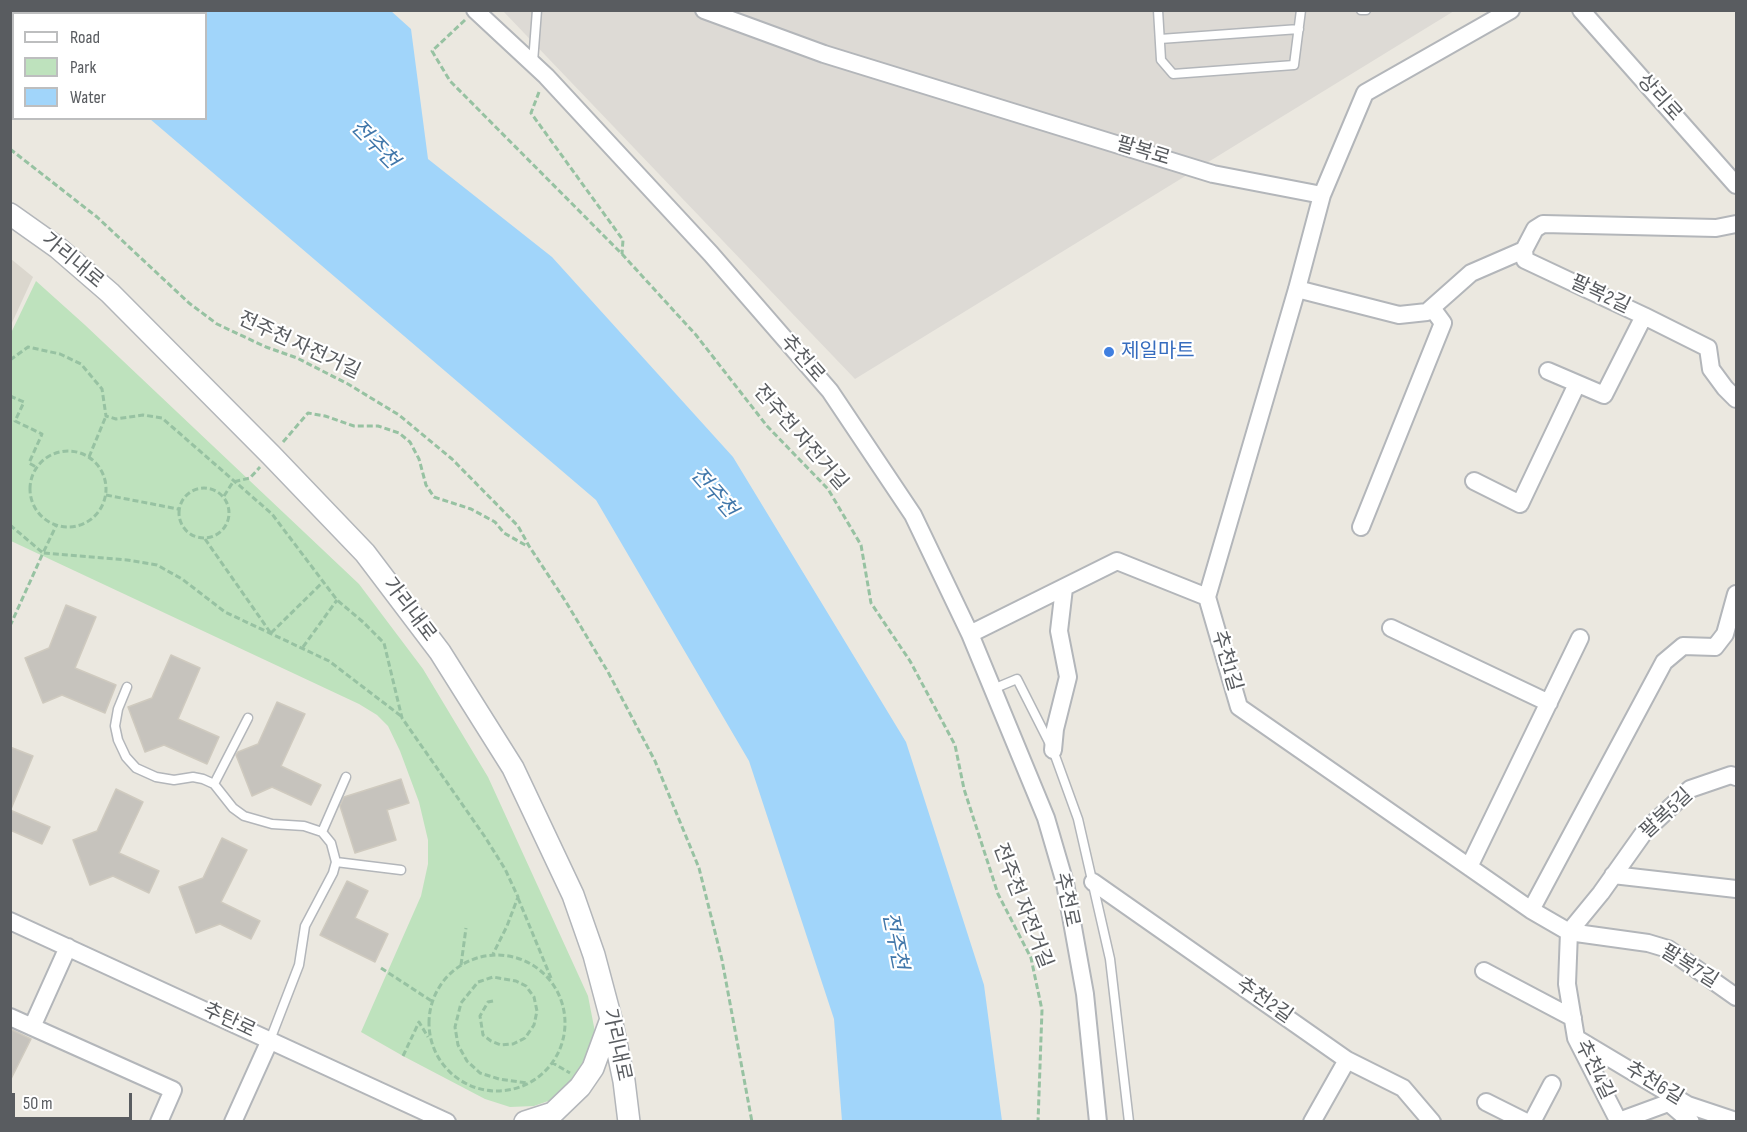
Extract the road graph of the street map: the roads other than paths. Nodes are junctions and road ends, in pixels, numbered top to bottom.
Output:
1 (537, 10) edge
2 (704, 10) edge
3 (1158, 10) edge
4 (1301, 10) edge
5 (1361, 10) edge
6 (1366, 10) edge
7 (1511, 10) edge
8 (1581, 10) edge
9 (475, 11) edge
10 (1299, 29) junction
11 (1160, 39) junction
12 (546, 76) junction
13 (1737, 185) edge
14 (1322, 195) junction
15 (10, 214) edge
16 (1737, 224) edge
17 (1524, 250) junction
18 (1297, 289) junction
19 (1432, 308) junction
20 (1644, 316) junction
21 (1548, 371) dead end
22 (1577, 384) junction
23 (1737, 399) edge
24 (1474, 481) dead end
25 (1361, 527) dead end
26 (1064, 588) junction
27 (1737, 594) edge
28 (1208, 597) junction
29 (1390, 628) dead end
30 (970, 634) junction
31 (1580, 638) dead end
32 (127, 687) dead end
33 (993, 688) junction
34 (1549, 704) junction
35 (248, 718) dead end
36 (1053, 750) junction
37 (345, 777) dead end
38 (1737, 777) edge
39 (214, 784) junction
40 (322, 832) junction
41 (336, 862) junction
42 (1469, 867) junction
43 (400, 870) dead end
44 (1613, 876) junction
45 (1093, 882) junction
46 (1737, 889) edge
47 (1531, 910) junction
48 (10, 921) edge
49 (1569, 932) junction
50 (68, 946) junction
51 (1484, 971) dead end
52 (1737, 997) edge
53 (10, 1017) edge
54 (1573, 1018) junction
55 (611, 1019) junction
56 (32, 1027) junction
57 (1576, 1038) junction
58 (270, 1040) junction
59 (1347, 1060) junction
60 (1552, 1084) dead end
61 (1674, 1101) junction
62 (1486, 1102) dead end
63 (1619, 1121) edge
64 (1737, 1121) edge
65 (159, 1122) edge
66 (233, 1122) edge
67 (447, 1122) edge
68 (525, 1122) edge
69 (629, 1122) edge
70 (1098, 1122) edge
71 (1129, 1122) edge
72 (1312, 1122) edge
73 (1432, 1122) edge
74 (1526, 1122) edge
75 (1532, 1122) edge
76 (1691, 1122) edge

1 - 12 lane, 추천로
2 - 14 street, 팔복로
3 - 11 lane
4 - 10 lane
5 - 6 lane
7 - 14 street
8 - 13 street, 상리로
9 - 12 street, 추천로
10 - 11 lane
10 - 11 lane
12 - 30 street, 추천로
14 - 18 street
15 - 55 street, 가리내로
16 - 17 street
17 - 19 street
17 - 20 street, 팔복2길
18 - 19 street
18 - 28 street
19 - 25 street
20 - 22 street, 팔복2길
20 - 23 street
21 - 22 street, 팔복2길
22 - 24 street
26 - 28 street
26 - 30 street
26 - 36 street, 추천로
27 - 47 street
28 - 42 street, 추천1길
29 - 34 street
30 - 33 street, 추천로
31 - 34 street
32 - 39 lane
33 - 36 lane, 추천로
33 - 70 street, 추천로
34 - 42 street
35 - 39 lane
36 - 45 lane, 추천로
37 - 40 lane
38 - 44 street, 팔복5길
39 - 40 lane
40 - 41 lane
41 - 43 lane
41 - 58 lane
42 - 47 street, 추천1길
44 - 46 street
44 - 49 street, 팔복5길
45 - 59 street, 추천2길
45 - 71 lane, 추천로
47 - 49 street, 추천1길
48 - 50 street, 추탄로
49 - 52 street, 팔복7길
49 - 54 street, 추천4길
50 - 56 street
50 - 58 street, 추탄로
51 - 54 street, 추천4길
53 - 56 street
54 - 57 street, 추천4길
55 - 68 street
55 - 69 street, 가리내로
56 - 65 street
57 - 61 street, 추천6길
57 - 63 street, 추천4길
58 - 66 street
58 - 67 street, 추탄로
59 - 72 street
59 - 73 street, 추천2길
60 - 75 street
61 - 63 street
61 - 64 street, 추천6길
61 - 76 street
62 - 74 street

